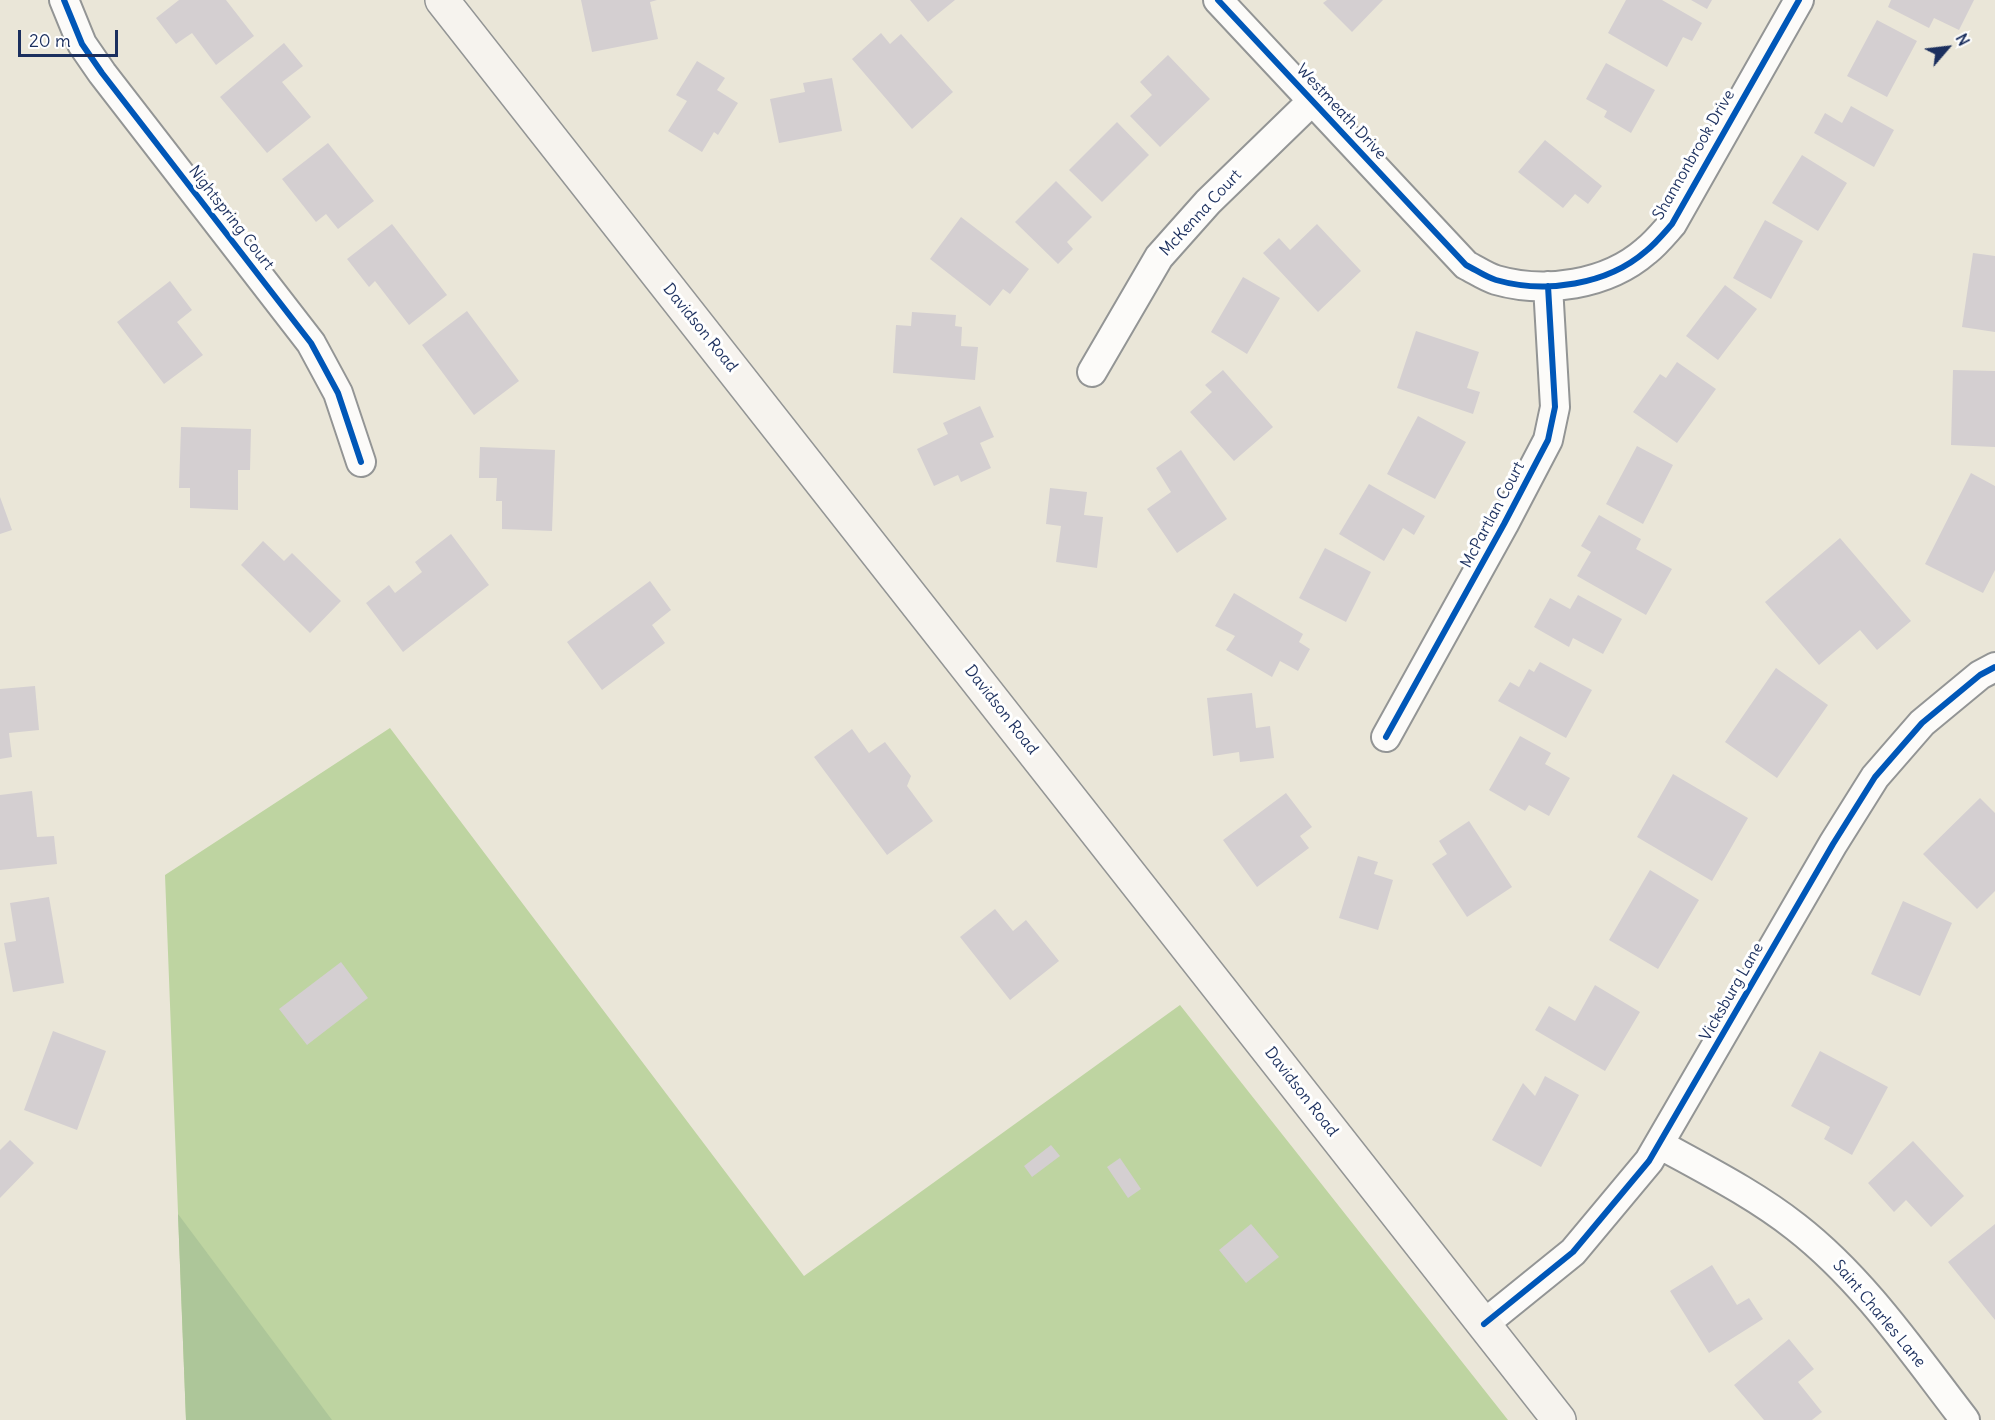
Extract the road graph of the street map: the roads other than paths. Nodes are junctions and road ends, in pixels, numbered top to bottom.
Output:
1 (64, 0) edge
2 (442, 0) edge
3 (1218, 0) edge
4 (1799, 0) edge
5 (1312, 101) junction
6 (1444, 242) joint
7 (1548, 286) junction
8 (1092, 372) dead end
9 (361, 462) dead end
10 (1995, 667) edge
11 (1386, 737) dead end
12 (1659, 1144) junction
13 (1484, 1324) junction
14 (1559, 1420) edge
15 (1965, 1420) edge

1 - 9 street, Nightspring Court
2 - 13 main road, Davidson Road
3 - 5 street, Westmeath Drive
4 - 7 street, Shannonbrook Drive
5 - 6 street, Westmeath Drive
5 - 8 street, McKenna Court
6 - 7 street, Shannonbrook Drive
7 - 11 street, McPartlan Court
10 - 12 street, Vicksburg Lane
12 - 13 street, Vicksburg Lane
12 - 15 street, Saint Charles Lane
13 - 14 main road, Davidson Road

